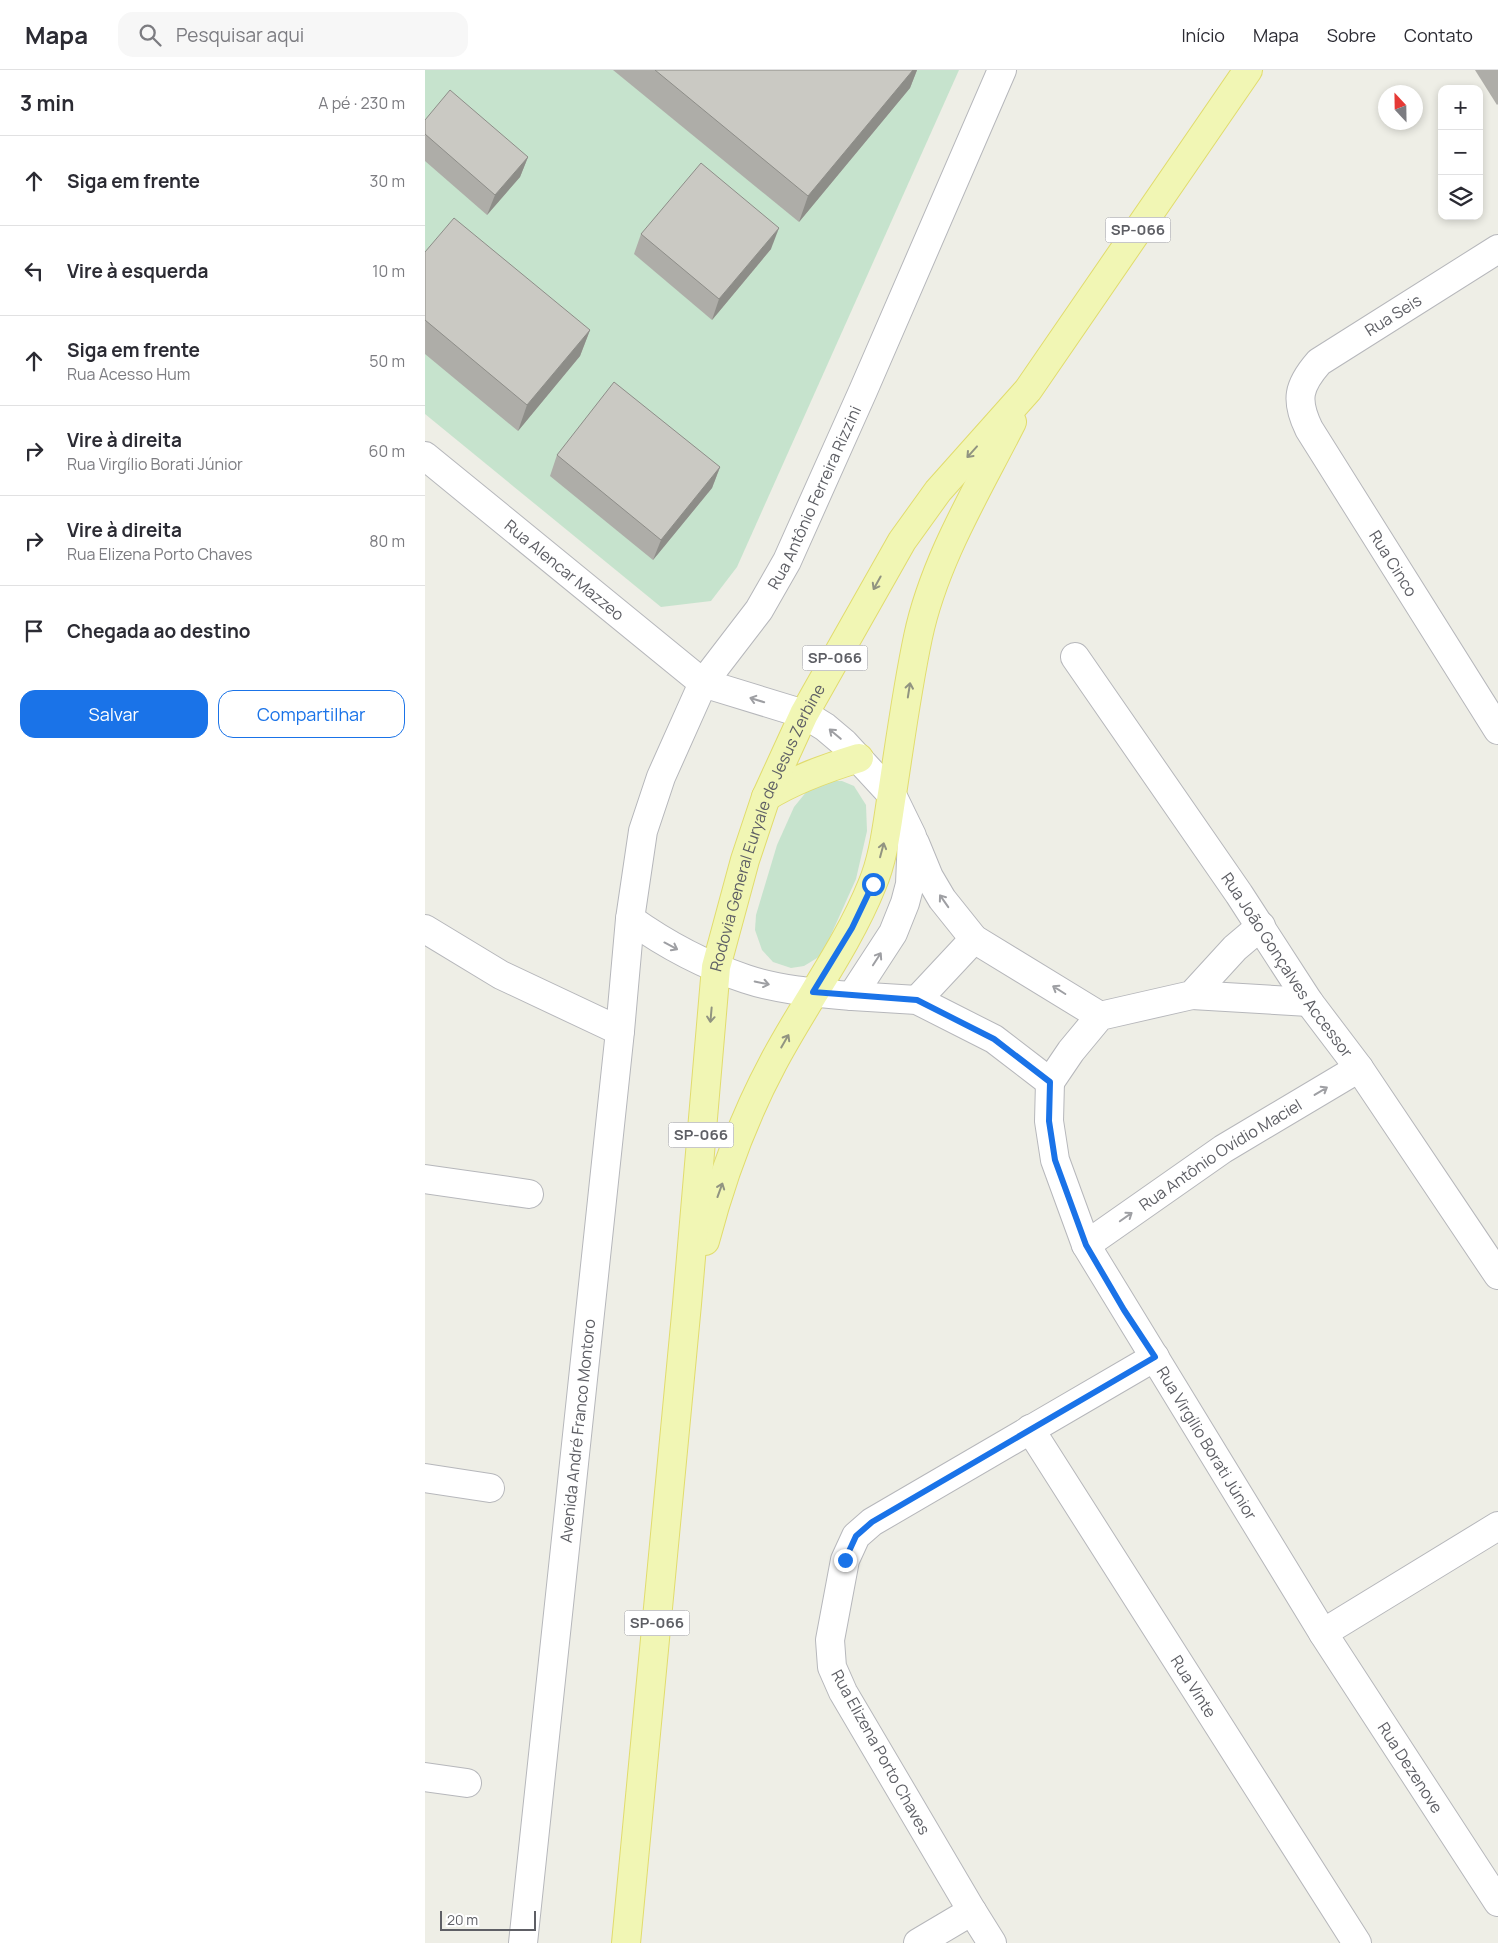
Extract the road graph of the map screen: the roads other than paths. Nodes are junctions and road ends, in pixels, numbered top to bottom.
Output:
1 (1002, 70) edge
2 (1248, 70) edge
3 (1498, 249) edge
4 (1028, 390) junction
5 (1300, 393) joint
6 (425, 456) edge
7 (1075, 657) dead end
8 (703, 683) junction
9 (804, 714) junction
10 (1498, 730) edge
11 (859, 758) junction
12 (892, 795) junction
13 (766, 797) junction
14 (912, 836) junction
15 (630, 919) junction
16 (1261, 926) junction
17 (425, 929) edge
18 (974, 939) junction
19 (716, 967) junction
20 (813, 992) junction
21 (1191, 995) junction
22 (852, 996) junction
23 (917, 1000) junction
24 (1309, 1002) junction
25 (1100, 1016) junction
26 (620, 1031) junction
27 (1359, 1068) junction
28 (1050, 1082) junction
29 (425, 1179) edge
30 (529, 1194) dead end
31 (1086, 1245) junction
32 (1498, 1274) edge
33 (687, 1304) junction
34 (1155, 1357) junction
35 (1030, 1429) junction
36 (425, 1478) edge
37 (490, 1488) dead end
38 (1498, 1526) edge
39 (1323, 1633) junction
40 (425, 1777) edge
41 (467, 1783) dead end
42 (1498, 1902) edge
43 (972, 1911) junction
44 (523, 1943) edge
45 (626, 1943) edge
46 (918, 1943) edge
47 (992, 1943) edge
48 (1357, 1943) edge

1 - 8 street, Rua Antônio Ferreira Rizzini
2 - 4 main road, Rodovia General Euryale de Jesus Zerbine / SP-066
3 - 5 street, Rua Seis
4 -> 9 main road, Rodovia General Euryale de Jesus Zerbine / SP-066
12 -> 4 main road, Rodovia General Euryale de Jesus Zerbine / SP-066
5 - 10 street, Rua Cinco
6 - 8 street, Rua Alencar Mazzeo
7 - 16 street, Rua João Gonçalves Accessor
9 -> 8 street
8 - 15 street, Rua Antônio Ferreira Rizzini
11 -> 9 street
9 - 13 main road, Rodovia General Euryale de Jesus Zerbine / SP-066
11 - 12 street
11 - 13 main road
12 - 14 street
20 -> 12 main road, Rodovia General Euryale de Jesus Zerbine / SP-066
13 - 19 main road, Rodovia General Euryale de Jesus Zerbine / SP-066
18 -> 14 street
22 -> 14 street
15 -> 19 street
15 - 26 street, Avenida André Franco Montoro
16 - 21 street
16 - 24 street, Rua João Gonçalves Accessor
17 - 26 street
18 - 23 street
25 -> 18 street
19 -> 20 street
19 -> 33 main road, Rodovia General Euryale de Jesus Zerbine / SP-066
20 - 22 street
33 -> 20 main road, Rodovia General Euryale de Jesus Zerbine / SP-066
21 - 24 street
21 - 25 street
22 - 23 street
23 - 28 street
24 - 27 street, Rua João Gonçalves Accessor
25 - 28 street
26 - 44 street, Avenida André Franco Montoro
31 -> 27 street, Rua Antônio Ovídio Maciel
27 - 32 street, Rua João Gonçalves Accessor
28 - 31 street, Rua Virgílio Borati Júnior
29 - 30 street
31 - 34 street, Rua Virgílio Borati Júnior
33 - 45 main road, Rodovia General Euryale de Jesus Zerbine / SP-066
34 - 35 street, Rua Elizena Porto Chaves
34 - 39 street, Rua Virgílio Borati Júnior
35 - 43 street, Rua Elizena Porto Chaves
35 - 48 street, Rua Vinte
36 - 37 street
38 - 39 street
39 - 42 street, Rua Dezenove
40 - 41 street
43 - 46 street
43 - 47 street, Rua Elizena Porto Chaves

